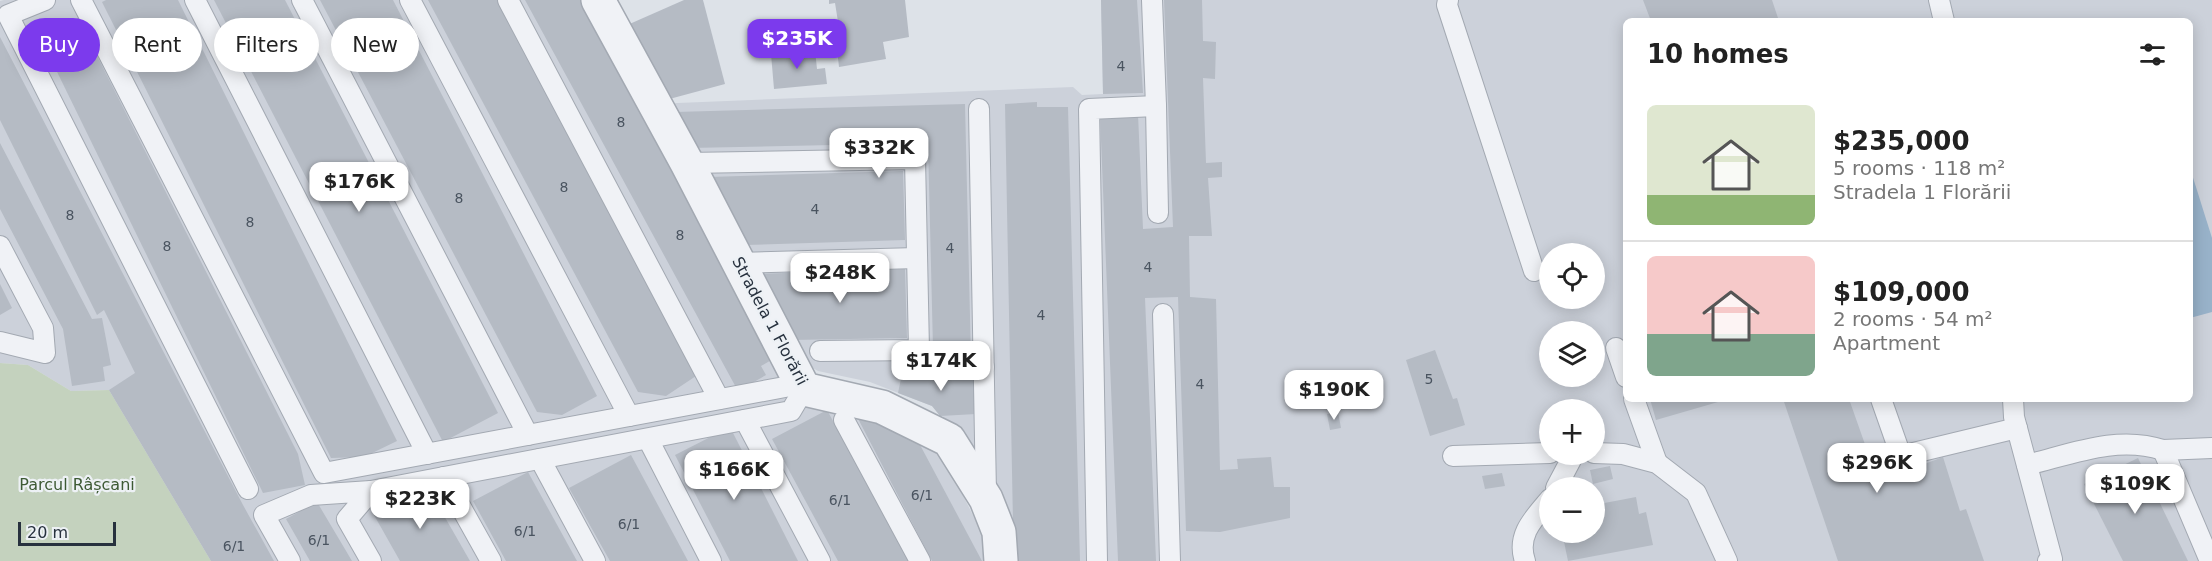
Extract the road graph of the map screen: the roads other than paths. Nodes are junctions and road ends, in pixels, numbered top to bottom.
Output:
1 (45, 0) edge
2 (81, 0) edge
3 (195, 0) edge
4 (303, 0) edge
5 (410, 0) edge
6 (508, 0) edge
7 (598, 0) edge
8 (1152, 0) edge
9 (1448, 0) edge
10 (1939, 0) edge
11 (1943, 18) edge
12 (1156, 106) junction
13 (980, 109) dead end
14 (687, 163) junction
15 (1158, 213) dead end
16 (0, 246) edge
17 (917, 258) junction
18 (739, 263) junction
19 (1534, 271) dead end
20 (1163, 314) dead end
21 (0, 342) edge
22 (1616, 348) dead end
23 (919, 350) junction
24 (820, 351) dead end
25 (984, 367) junction
26 (1623, 368) edge
27 (803, 386) junction
28 (719, 399) junction
29 (1635, 402) edge
30 (1882, 402) edge
31 (2013, 402) edge
32 (629, 416) junction
33 (745, 420) junction
34 (844, 420) dead end
35 (2017, 428) junction
36 (528, 435) junction
37 (648, 439) junction
38 (2212, 448) edge
39 (2163, 450) junction
40 (1539, 453) edge
41 (1605, 453) edge
42 (427, 454) junction
43 (1453, 456) dead end
44 (540, 459) junction
45 (1657, 463) junction
46 (2027, 465) junction
47 (444, 477) junction
48 (248, 489) dead end
49 (371, 491) junction
50 (986, 499) junction
51 (1539, 513) edge
52 (290, 561) edge
53 (371, 561) edge
54 (491, 561) edge
55 (595, 561) edge
56 (711, 561) edge
57 (820, 561) edge
58 (920, 561) edge
59 (1001, 561) edge
60 (1097, 561) edge
61 (1170, 561) edge
62 (1525, 561) edge
63 (1727, 561) edge
64 (2048, 561) edge
65 (2210, 561) edge

1 - 48 lane
2 - 42 lane
3 - 42 lane
4 - 36 lane
5 - 32 lane
6 - 28 lane
7 - 14 street, Stradela 1 Florării
8 - 12 lane
9 - 19 lane
10 - 11 lane
12 - 15 lane
12 - 60 lane
13 - 25 lane
14 - 17 lane
14 - 18 street, Stradela 1 Florării
16 - 21 lane
17 - 18 lane
17 - 23 lane
18 - 27 street, Stradela 1 Florării
20 - 61 lane
22 - 26 lane
23 - 24 lane
23 - 25 lane
25 - 50 lane
27 - 28 lane
27 - 33 lane
27 - 50 street, Stradela 1 Florării
28 - 32 lane
29 - 45 lane
30 - 35 lane
31 - 35 lane
32 - 36 lane
33 - 37 lane
33 - 57 lane
34 - 58 lane
35 - 46 lane
36 - 42 lane
37 - 44 lane
37 - 56 lane
38 - 39 lane
39 - 46 lane
39 - 65 lane
40 - 43 lane
41 - 45 lane
44 - 47 lane
44 - 55 lane
45 - 63 lane
46 - 64 lane
47 - 49 lane
47 - 54 lane
49 - 52 lane
49 - 53 lane
50 - 59 street, Stradela 1 Florării
51 - 62 lane

